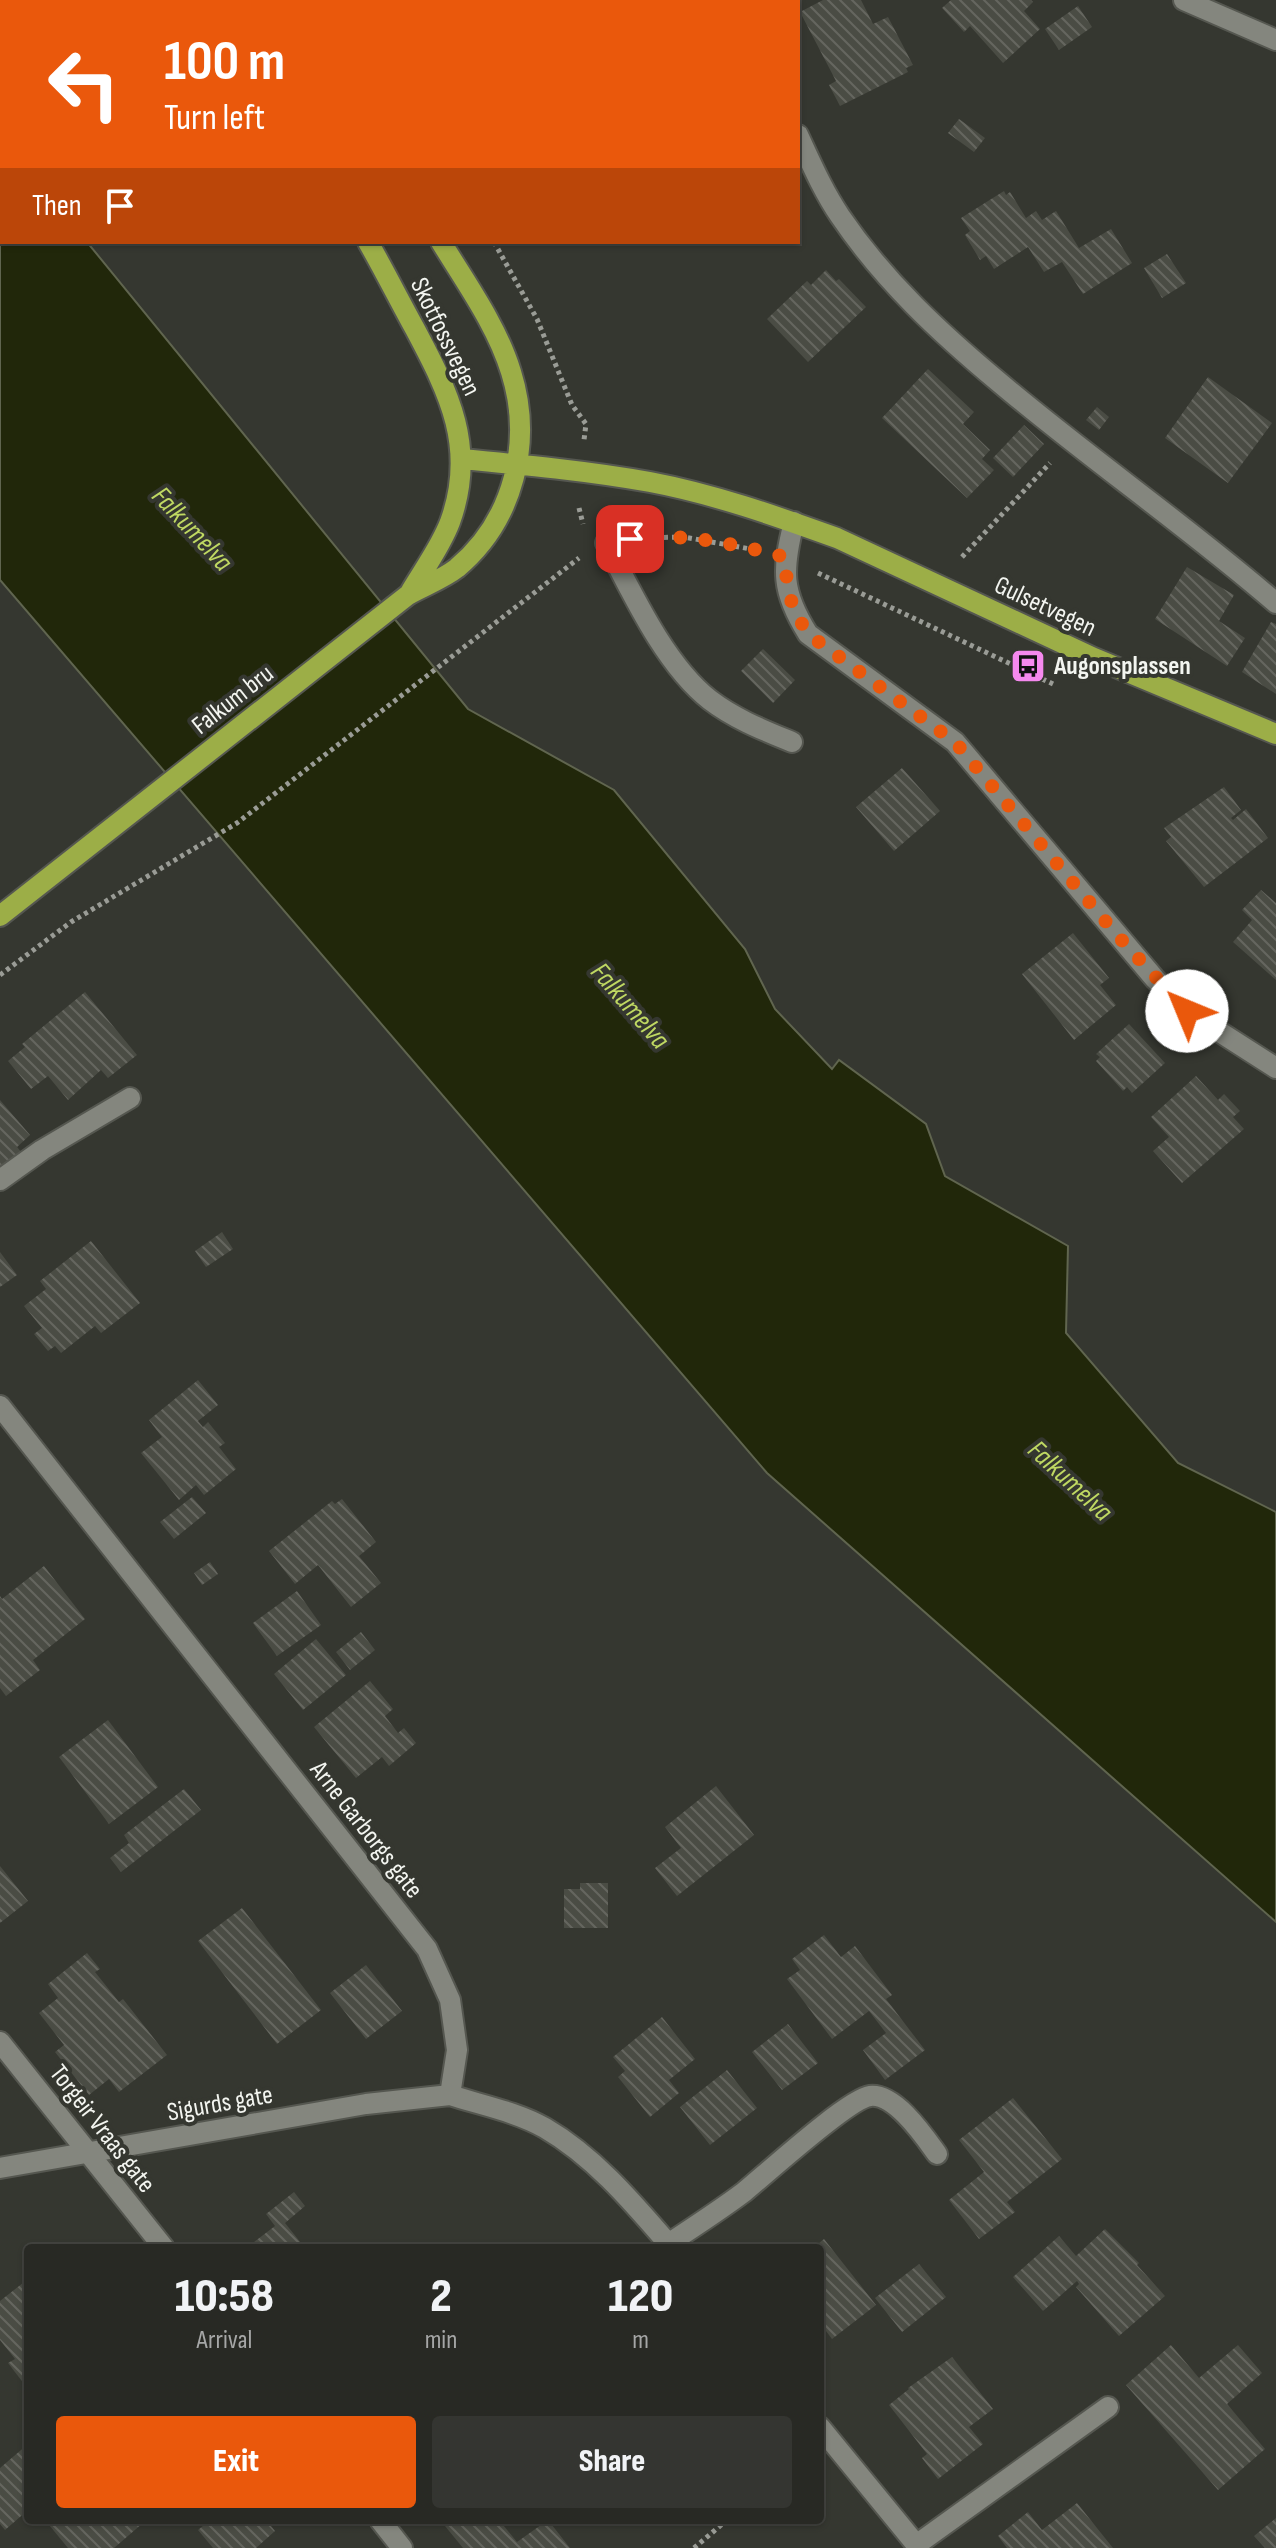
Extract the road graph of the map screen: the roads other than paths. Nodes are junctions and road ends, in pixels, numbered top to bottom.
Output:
1 (1184, 0) edge
2 (1273, 36) edge
3 (800, 139) edge
4 (369, 244) edge
5 (442, 244) edge
6 (462, 459) junction
7 (518, 464) junction
8 (794, 522) junction
9 (599, 546) road end
10 (408, 595) junction
11 (1276, 603) edge
12 (1276, 734) edge
13 (792, 742) dead end
14 (0, 916) edge
15 (1276, 1068) edge
16 (130, 1098) dead end
17 (0, 1180) edge
18 (0, 1406) edge
19 (0, 2042) edge
20 (450, 2095) junction
21 (89, 2153) junction
22 (937, 2154) dead end
23 (0, 2168) edge
24 (161, 2244) edge
25 (668, 2244) edge
26 (673, 2244) edge
27 (1108, 2407) dead end
28 (824, 2432) edge
29 (383, 2524) edge
30 (918, 2546) edge
31 (402, 2548) edge

1 - 2 street
3 - 11 street
4 - 6 main road, Skotfossvegen
5 - 7 main road, Skotfossvegen
6 - 7 main road, Gulsetvegen
6 - 10 main road, Skotfossvegen
7 - 8 main road, Gulsetvegen
7 - 10 main road, Skotfossvegen
8 - 12 main road, Gulsetvegen
8 - 15 street
9 - 13 street
10 - 14 main road, Falkum bru
16 - 17 street
18 - 20 street, Arne Garborgs gate
19 - 21 street, Torgeir Vraas gate
20 - 21 street, Sigurds gate
20 - 25 street
21 - 23 street, Sigurds gate
21 - 24 street, Torgeir Vraas gate
22 - 26 street
27 - 30 street
28 - 30 street
29 - 31 street

